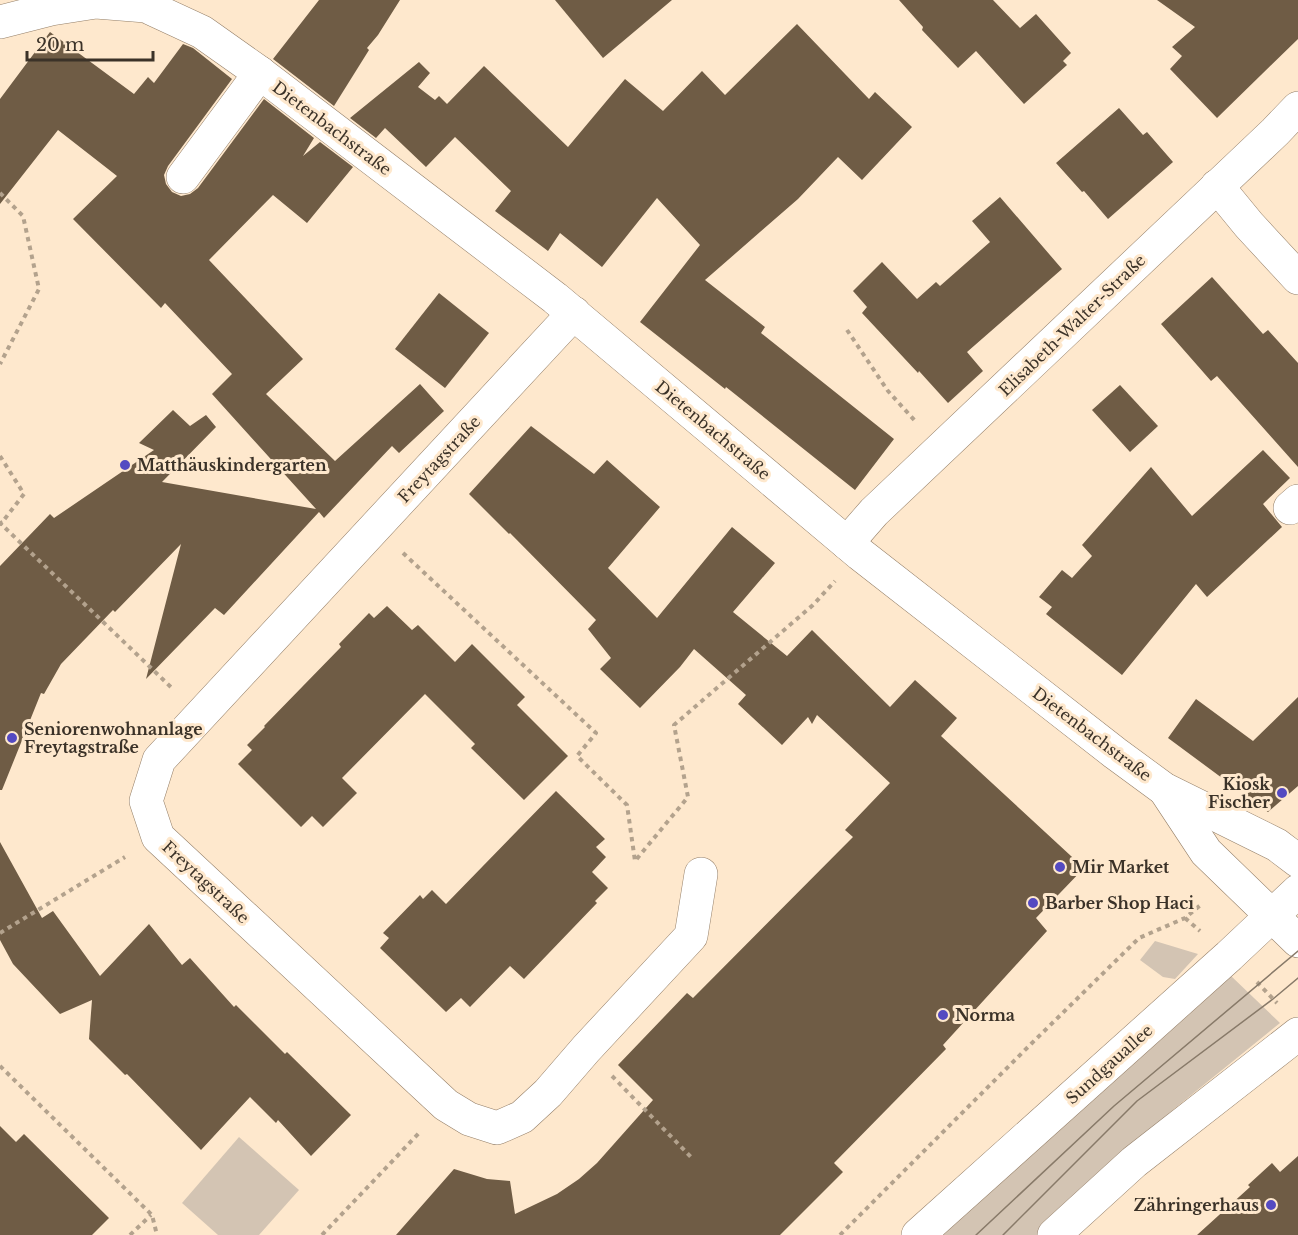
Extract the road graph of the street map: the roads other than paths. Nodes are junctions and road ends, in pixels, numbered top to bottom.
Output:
1 (0, 22) edge
2 (260, 72) junction
3 (1298, 108) edge
4 (183, 177) dead end
5 (1217, 186) junction
6 (1298, 278) edge
7 (574, 313) junction
8 (854, 549) junction
9 (1164, 789) junction
10 (1298, 861) edge
11 (701, 874) dead end
12 (1298, 891) edge
13 (1272, 916) junction
14 (1298, 941) edge
15 (1298, 1034) edge
16 (918, 1235) edge
17 (1054, 1235) edge

1 - 2 street, Dietenbachstraße
2 - 4 street, Dietenbachstraße
2 - 7 street, Dietenbachstraße
3 - 5 street, Elisabeth-Walter-Straße
5 - 6 street
5 - 8 street, Elisabeth-Walter-Straße
7 - 8 street, Dietenbachstraße
7 - 11 street, Freytagstraße
8 - 9 street, Dietenbachstraße
9 - 10 street, Dietenbachstraße
9 - 13 street, Dietenbachstraße
12 - 13 street, Sundgauallee
13 - 14 street, Dietenbachstraße
13 - 16 street, Sundgauallee
15 - 17 street

